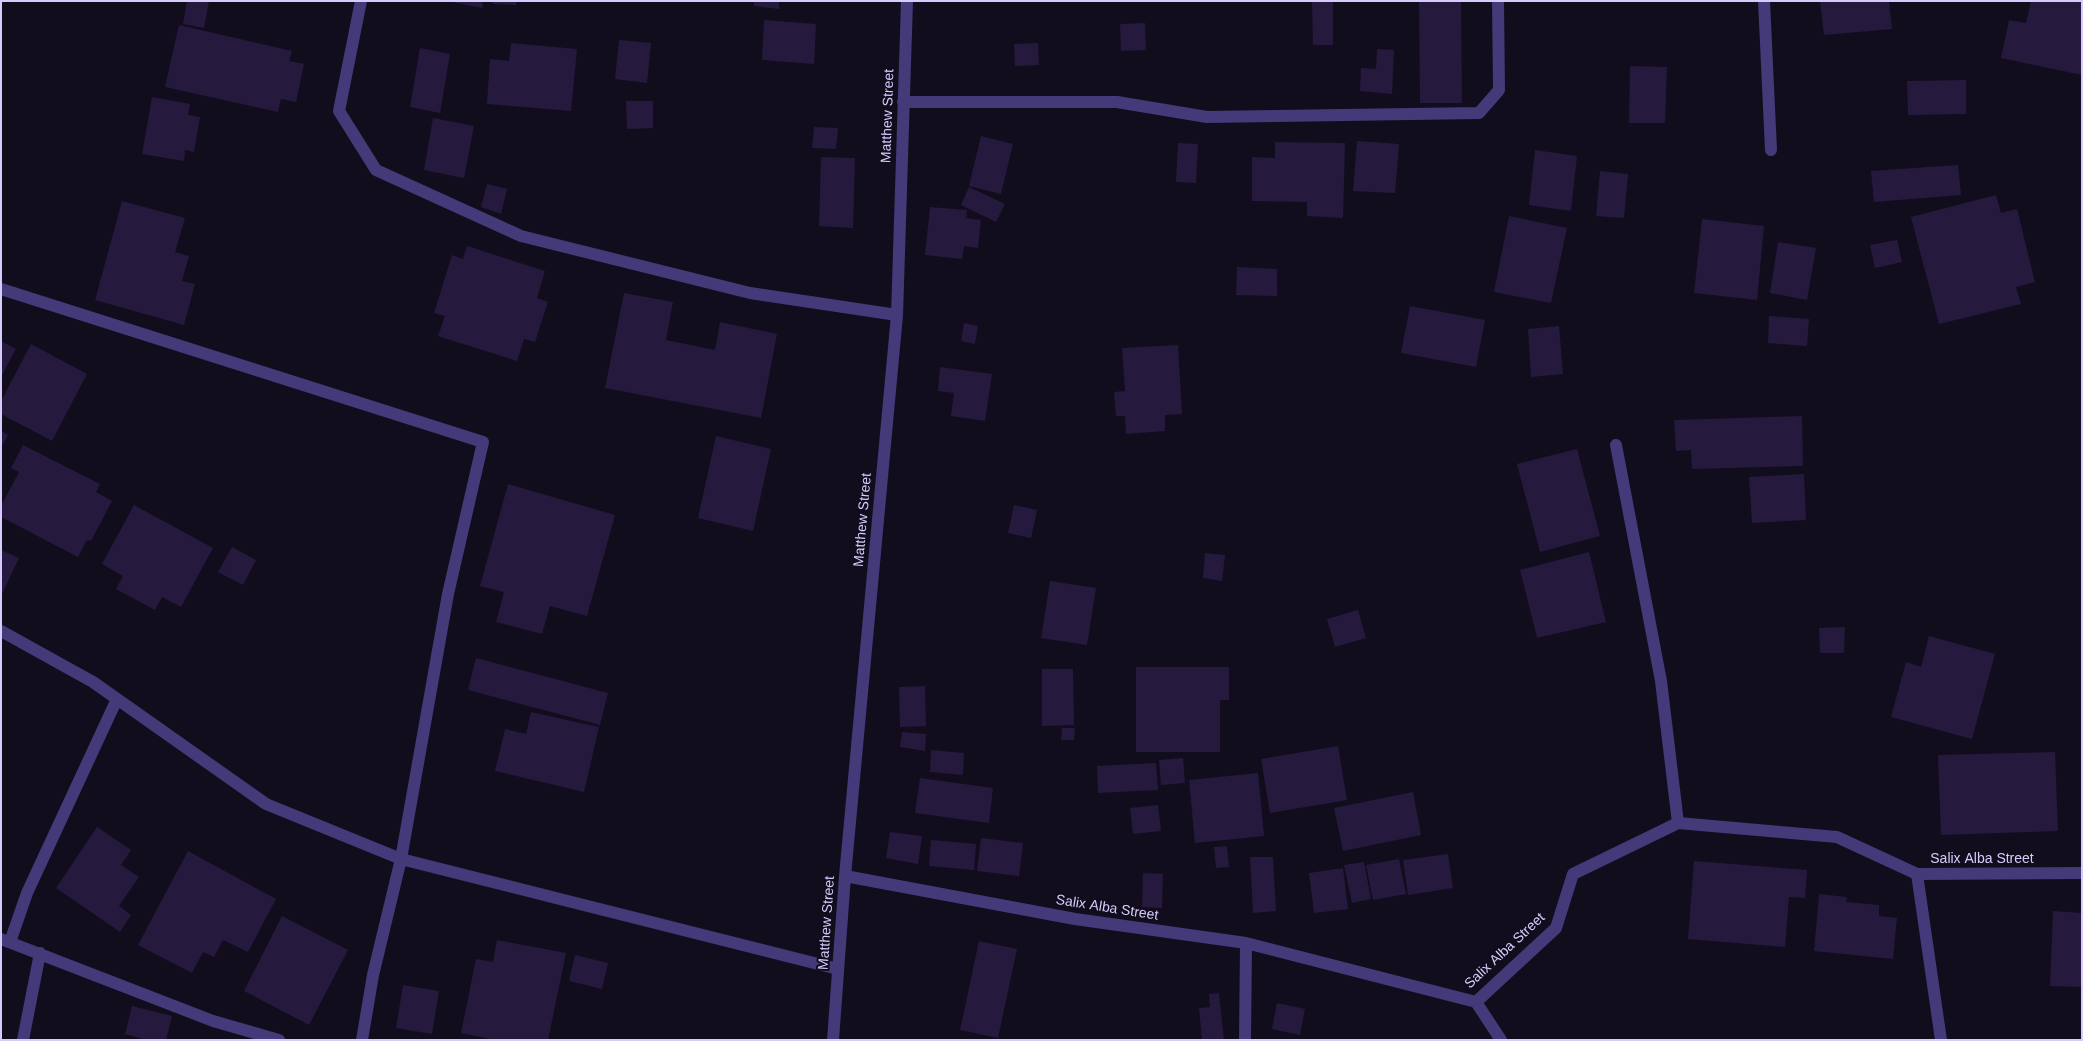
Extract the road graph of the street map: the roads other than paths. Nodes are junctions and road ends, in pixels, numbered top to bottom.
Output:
1 (360, 1) edge
2 (907, 1) edge
3 (1498, 1) edge
4 (1764, 1) edge
5 (903, 102) junction
6 (1771, 150) dead end
7 (1, 290) edge
8 (897, 315) junction
9 (1616, 445) dead end
10 (1, 630) edge
11 (117, 699) junction
12 (1678, 823) junction
13 (401, 858) junction
14 (1917, 874) junction
15 (2082, 874) edge
16 (845, 876) junction
17 (6, 941) edge
18 (1246, 943) junction
19 (40, 953) junction
20 (838, 969) junction
21 (1476, 1002) junction
22 (23, 1040) edge
23 (280, 1040) edge
24 (362, 1040) edge
25 (834, 1040) edge
26 (1245, 1040) edge
27 (1501, 1040) edge
28 (1941, 1040) edge

1 - 8 street
2 - 5 street, Matthew Street
3 - 5 street
4 - 6 street
5 - 8 street, Matthew Street
7 - 13 street
8 - 16 street, Matthew Street
9 - 12 street
10 - 11 street
11 - 13 street
11 - 17 street
12 - 14 street, Salix Alba Street
12 - 21 street, Salix Alba Street
13 - 20 street
13 - 24 street
14 - 15 street, Salix Alba Street
14 - 28 street
16 - 18 street, Salix Alba Street
16 - 20 street, Matthew Street
17 - 19 street
18 - 21 street, Salix Alba Street
18 - 26 street
19 - 22 street
19 - 23 street
20 - 25 street, Matthew Street
21 - 27 street

